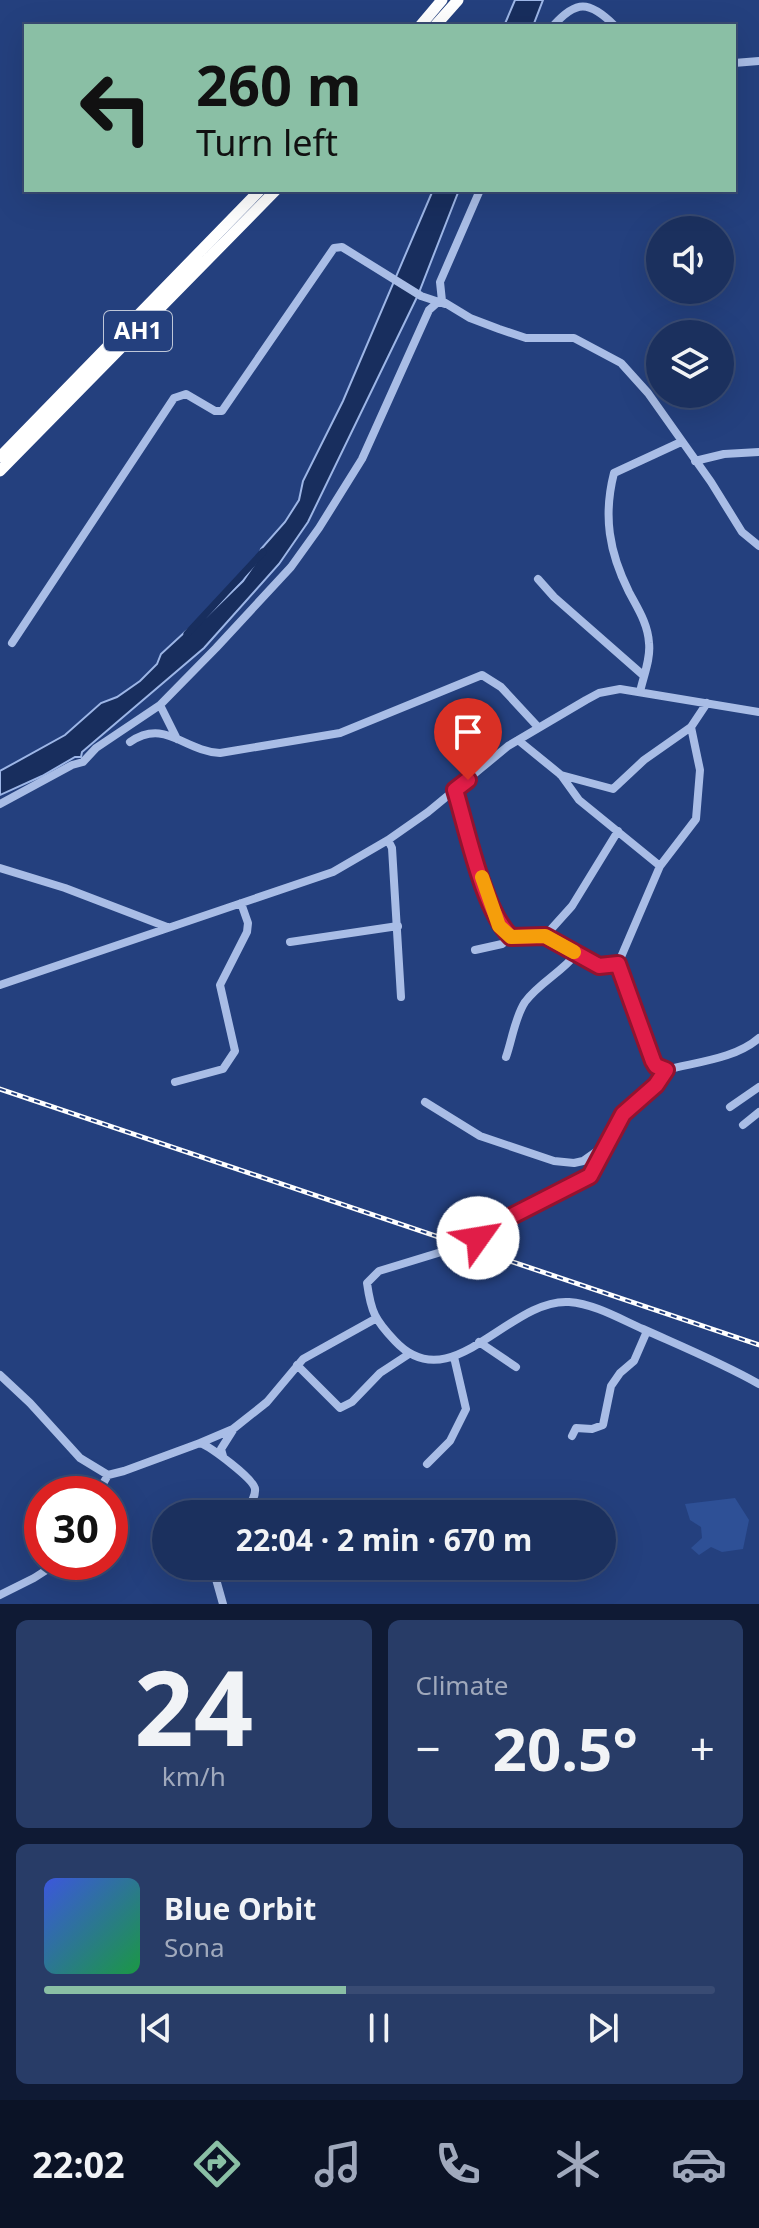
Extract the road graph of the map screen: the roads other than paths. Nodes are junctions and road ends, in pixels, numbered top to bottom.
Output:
1 (442, 0) edge
2 (458, 0) edge
3 (582, 1) edge
4 (422, 24) edge
5 (437, 24) edge
6 (555, 24) edge
7 (613, 24) edge
8 (759, 61) edge
9 (736, 63) edge
10 (258, 192) edge
11 (274, 192) edge
12 (479, 192) edge
13 (441, 303) junction
14 (681, 442) junction
15 (759, 452) edge
16 (0, 457) edge
17 (695, 461) junction
18 (0, 471) edge
19 (759, 546) edge
20 (538, 579) dead end
21 (12, 643) dead end
22 (644, 676) junction
23 (640, 692) junction
24 (707, 703) junction
25 (160, 705) junction
26 (759, 712) edge
27 (538, 727) junction
28 (691, 727) junction
29 (177, 739) junction
30 (518, 740) junction
31 (130, 742) dead end
32 (561, 775) junction
33 (455, 790) junction
34 (0, 804) edge
35 (618, 831) junction
36 (388, 840) junction
37 (660, 866) junction
38 (0, 868) edge
39 (241, 903) junction
40 (398, 926) junction
41 (168, 927) junction
42 (545, 936) junction
43 (511, 937) junction
44 (290, 942) dead end
45 (475, 950) dead end
46 (576, 954) junction
47 (618, 964) junction
48 (0, 985) edge
49 (401, 997) dead end
50 (759, 1038) edge
51 (506, 1057) dead end
52 (666, 1070) junction
53 (175, 1082) dead end
54 (759, 1087) edge
55 (425, 1102) dead end
56 (730, 1107) dead end
57 (759, 1112) edge
58 (743, 1125) dead end
59 (608, 1144) junction
60 (478, 1238) dead end
61 (451, 1249) dead end
62 (375, 1319) junction
63 (647, 1331) junction
64 (479, 1342) junction
65 (409, 1354) junction
66 (454, 1357) junction
67 (297, 1365) junction
68 (516, 1367) dead end
69 (0, 1375) edge
70 (759, 1384) edge
71 (233, 1429) junction
72 (572, 1436) dead end
73 (200, 1443) junction
74 (223, 1457) junction
75 (427, 1464) dead end
76 (108, 1475) joint
77 (252, 1500) edge
78 (30, 1580) edge
79 (216, 1580) edge
80 (0, 1595) edge
81 (223, 1604) edge

1 - 4 highway
2 - 5 highway
3 - 6 street
3 - 7 street
8 - 9 street
10 - 16 highway, AH1
11 - 18 highway, AH1
12 - 13 street
13 - 14 street
13 - 21 street
13 - 25 street
14 - 17 street
14 - 22 street
15 - 17 street
17 - 19 street
20 - 22 street
22 - 23 street
23 - 24 street
23 - 27 street
24 - 26 street
24 - 28 street
25 - 29 street
25 - 34 street
27 - 29 street
27 - 30 street
28 - 32 street
28 - 37 street
29 - 31 street
30 - 32 street
30 - 33 street
32 - 35 street
33 - 36 street
33 - 43 street
35 - 37 street
35 - 42 street
36 - 39 street
36 - 40 street
37 - 47 street
38 - 41 street
39 - 41 street
39 - 53 street
40 - 44 street
40 - 49 street
41 - 48 street
42 - 43 street
42 - 46 street
43 - 45 street
46 - 47 street
46 - 51 street
47 - 52 street
50 - 52 street
52 - 59 street
54 - 56 street
55 - 59 street
57 - 58 street
59 - 60 street
61 - 62 street
62 - 65 street
62 - 67 street
63 - 64 street
63 - 70 street
63 - 72 street
64 - 66 street
64 - 68 street
65 - 66 street
65 - 67 street
66 - 75 street
67 - 71 street
69 - 76 street
71 - 73 street
71 - 74 street
73 - 74 street
73 - 76 street
74 - 77 street
78 - 80 street
79 - 81 street

